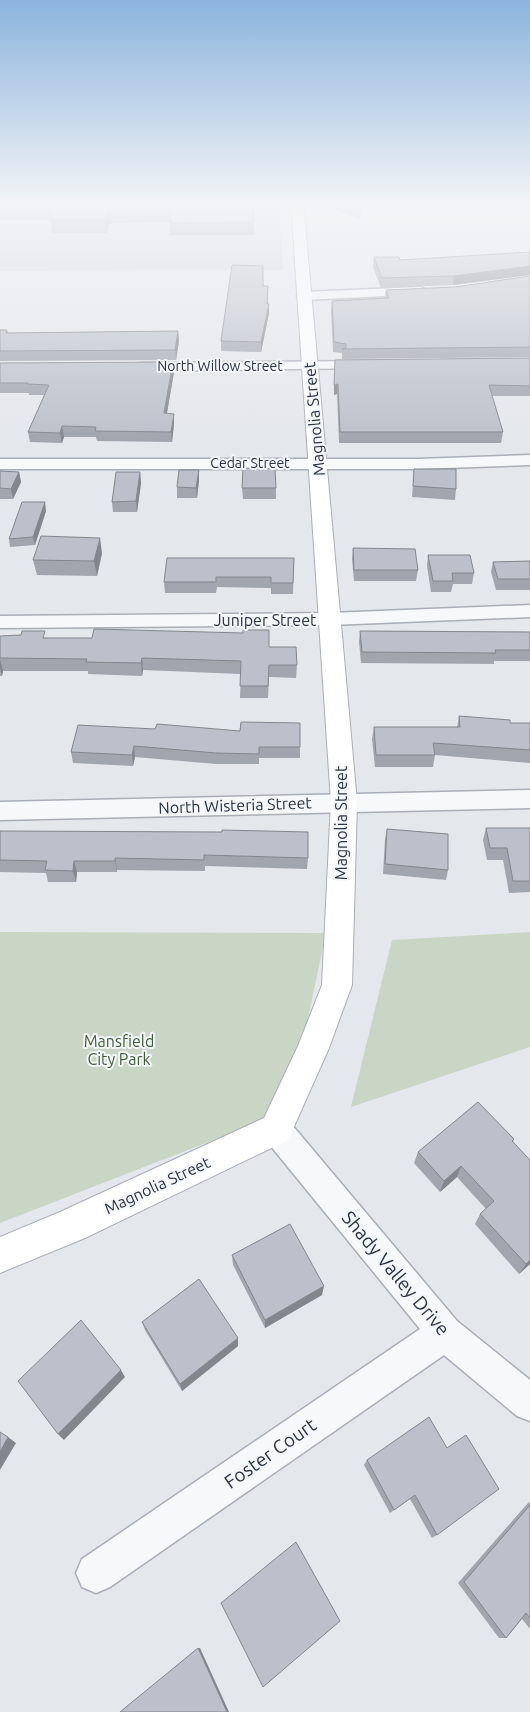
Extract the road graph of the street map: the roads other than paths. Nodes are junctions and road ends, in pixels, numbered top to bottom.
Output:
1 (303, 282) edge
2 (435, 291) edge
3 (304, 296) junction
4 (386, 365) edge
5 (310, 366) junction
6 (130, 367) edge
7 (530, 460) edge
8 (0, 464) edge
9 (318, 464) junction
10 (530, 612) edge
11 (330, 619) junction
12 (0, 622) edge
13 (530, 799) edge
14 (344, 802) junction
15 (0, 811) edge
16 (276, 1129) junction
17 (0, 1256) edge
18 (445, 1333) junction
19 (530, 1403) edge
20 (96, 1574) dead end

1 - 3 street, Magnolia Street
2 - 3 street
3 - 5 street, Magnolia Street
4 - 5 street, North Willow Street
5 - 6 street, North Willow Street
5 - 9 street, Magnolia Street
7 - 9 street, Cedar Street
8 - 9 street, Cedar Street
9 - 11 street, Magnolia Street
10 - 11 street, Juniper Street
11 - 12 street, Juniper Street
11 - 14 street, Magnolia Street
13 - 14 street, North Wisteria Street
14 - 15 street, North Wisteria Street
14 - 16 street, Magnolia Street
16 - 17 street, Magnolia Street
16 - 18 street, Shady Valley Drive
18 - 19 street, Shady Valley Drive
18 - 20 street, Foster Court

